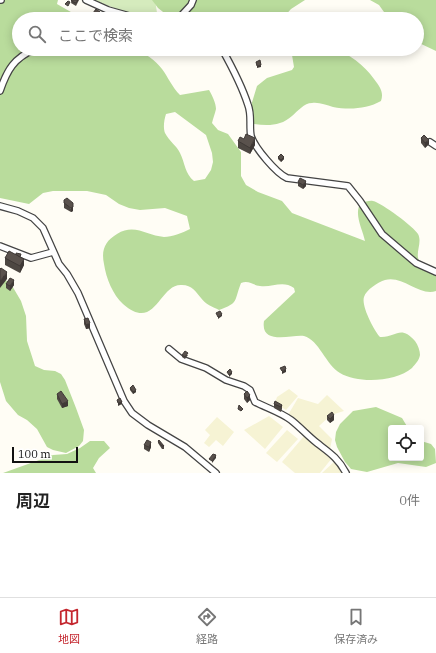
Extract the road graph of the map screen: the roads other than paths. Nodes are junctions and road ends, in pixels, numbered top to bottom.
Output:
1 (86, 0) edge
2 (193, 0) edge
3 (112, 12) edge
4 (184, 12) edge
5 (23, 56) edge
6 (226, 56) edge
7 (0, 90) edge
8 (430, 142) edge
9 (436, 146) edge
10 (0, 206) edge
11 (0, 246) edge
12 (53, 252) junction
13 (436, 272) edge
14 (169, 350) dead end
15 (216, 473) edge
16 (346, 473) edge

1 - 3 street
2 - 4 street
5 - 7 street
6 - 13 street
8 - 9 street
10 - 12 street
11 - 12 street
12 - 15 street
14 - 16 street

